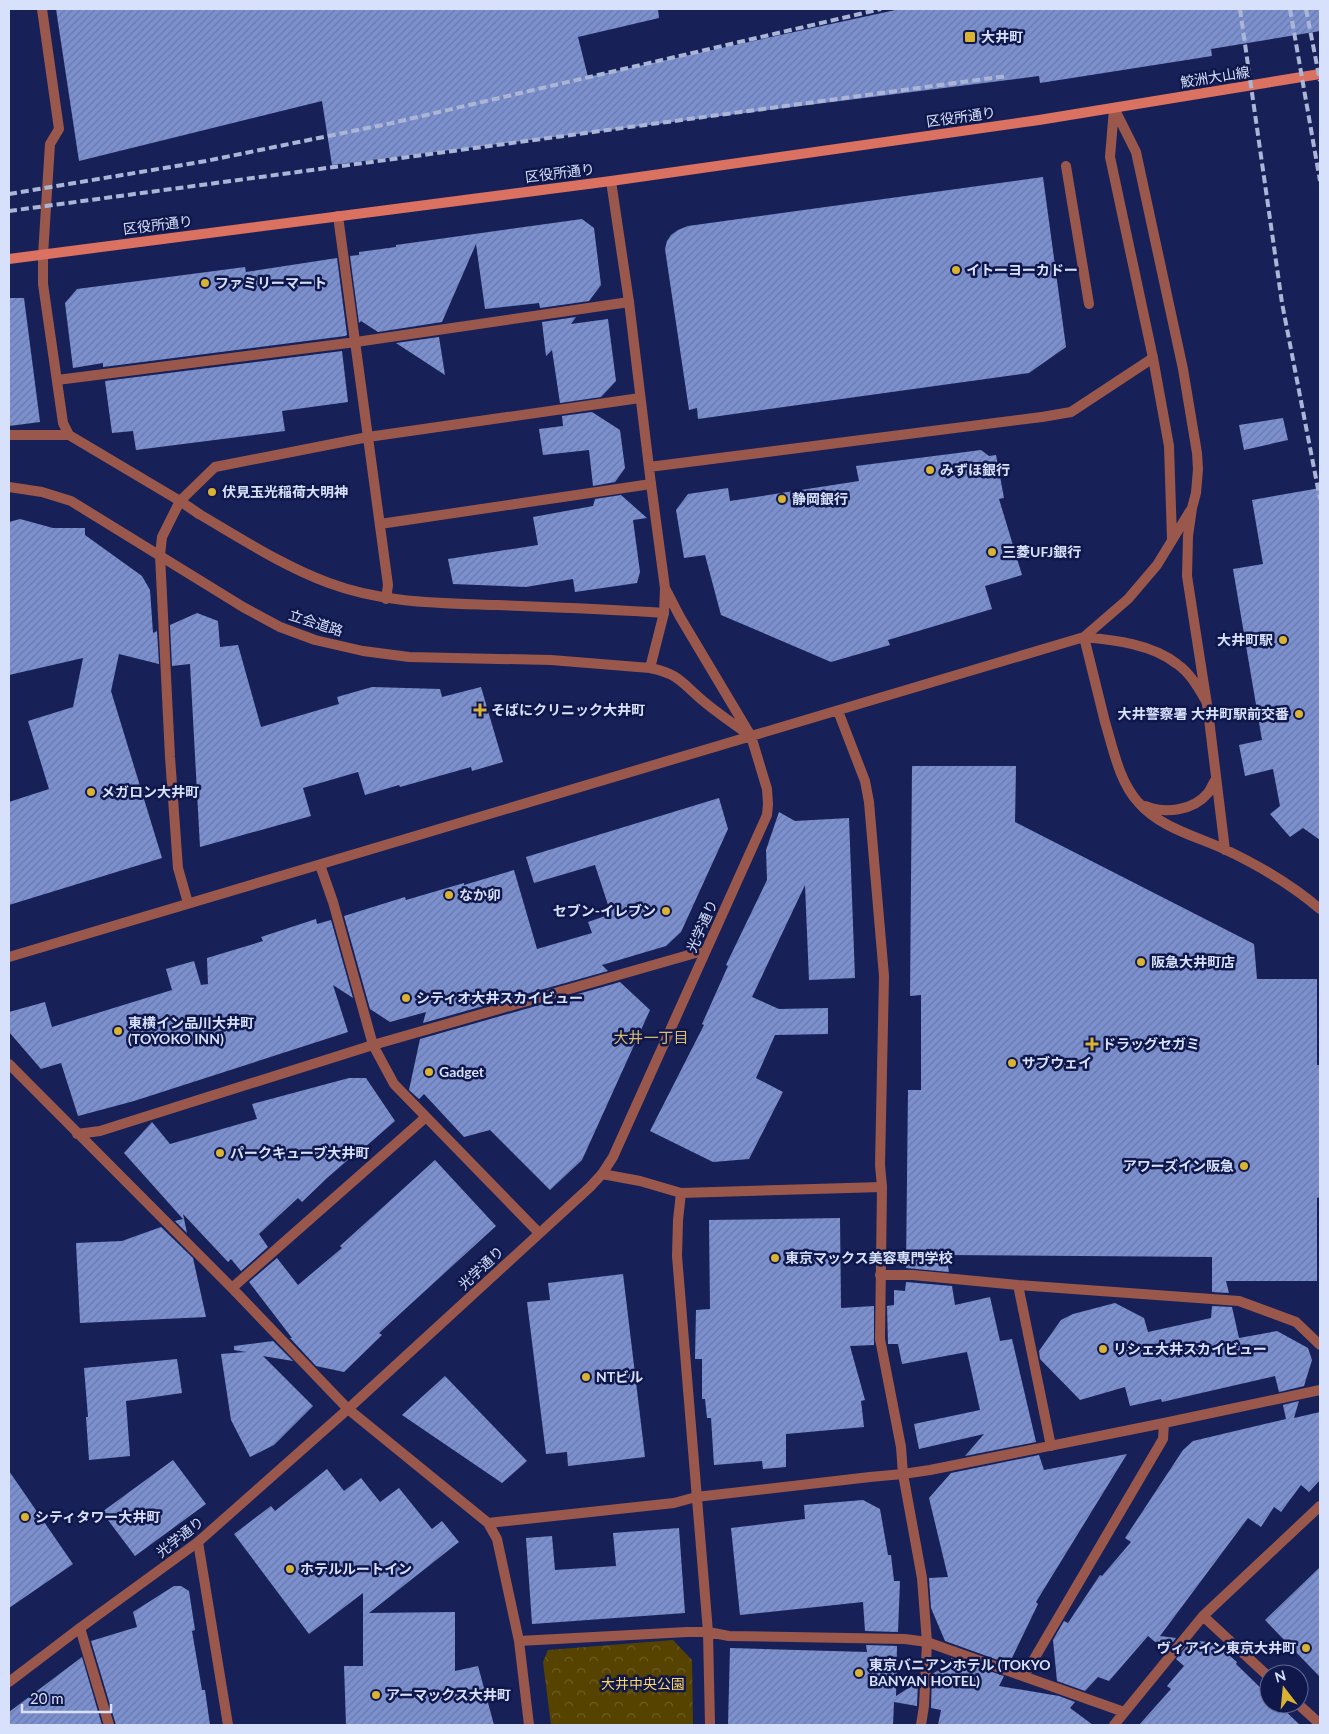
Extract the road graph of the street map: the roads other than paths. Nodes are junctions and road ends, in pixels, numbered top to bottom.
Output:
1 (42, 9) edge
2 (1320, 74) edge
3 (1114, 108) junction
4 (1066, 166) dead end
5 (611, 181) junction
6 (338, 216) junction
7 (44, 255) junction
8 (9, 259) edge
9 (629, 302) junction
10 (1088, 304) dead end
11 (356, 342) junction
12 (1153, 358) junction
13 (57, 380) junction
14 (640, 398) junction
15 (9, 435) edge
16 (69, 435) junction
17 (368, 437) junction
18 (649, 468) junction
19 (650, 484) junction
20 (9, 487) edge
21 (180, 501) junction
22 (1192, 508) junction
23 (380, 524) junction
24 (1172, 539) junction
25 (160, 556) junction
26 (666, 588) junction
27 (386, 599) junction
28 (664, 613) junction
29 (1084, 637) junction
30 (650, 668) junction
31 (1206, 701) junction
32 (838, 711) junction
33 (751, 736) junction
34 (1216, 778) junction
35 (1138, 803) junction
36 (1225, 850) junction
37 (320, 865) junction
38 (188, 903) junction
39 (1320, 909) edge
40 (706, 950) junction
41 (9, 957) edge
42 (373, 1045) junction
43 (9, 1064) edge
44 (426, 1117) junction
45 (78, 1134) junction
46 (602, 1174) junction
47 (882, 1187) junction
48 (682, 1193) junction
49 (539, 1233) junction
50 (880, 1275) junction
51 (1018, 1285) junction
52 (232, 1288) junction
53 (1320, 1345) edge
54 (1320, 1390) edge
55 (348, 1409) junction
56 (1164, 1424) junction
57 (1051, 1446) junction
58 (903, 1474) junction
59 (696, 1497) junction
60 (1320, 1506) edge
61 (488, 1523) junction
62 (198, 1542) junction
63 (1203, 1616) junction
64 (80, 1628) junction
65 (708, 1632) junction
66 (519, 1641) junction
67 (927, 1642) junction
68 (1259, 1668) edge
69 (1024, 1676) junction
70 (9, 1682) edge
71 (1124, 1712) junction
72 (1309, 1714) edge
73 (1320, 1724) edge
74 (109, 1725) edge
75 (228, 1725) edge
76 (529, 1725) edge
77 (710, 1725) edge
78 (922, 1725) edge
79 (1114, 1725) edge

1 - 7 street
2 - 3 main road, 鮫洲大山線
3 - 5 main road, 区役所通り
3 - 12 street
3 - 22 street
4 - 10 street
5 - 6 main road, 区役所通り
5 - 9 street
6 - 7 main road, 区役所通り
6 - 11 street
7 - 8 main road, 区役所通り
7 - 13 street
9 - 11 street
9 - 14 street
11 - 13 street
11 - 17 street
12 - 18 street
12 - 24 street
13 - 16 street
14 - 17 street
14 - 18 street
15 - 16 street
16 - 21 street
17 - 21 street
17 - 23 street
18 - 19 street
19 - 23 street
19 - 26 street
20 - 25 street, 立会道路
21 - 25 street
21 - 27 street
22 - 24 street
22 - 31 street
23 - 27 street
24 - 29 street
25 - 30 street, 立会道路
25 - 38 street
26 - 28 street
26 - 33 street, 光学通り
27 - 28 street
28 - 30 street
29 - 31 street
29 - 32 street
29 - 35 street
30 - 33 street, 立会道路
31 - 34 street
32 - 33 street
32 - 47 street
33 - 37 street
33 - 40 street, 光学通り
34 - 35 street
34 - 36 street
35 - 36 street
36 - 39 street
37 - 38 street
37 - 42 street
38 - 41 street
40 - 42 street
40 - 46 street, 光学通り
42 - 44 street
42 - 45 street
43 - 45 street
44 - 49 street
44 - 52 street
45 - 52 street
46 - 48 street
46 - 49 street, 光学通り
47 - 48 street
47 - 50 street
48 - 59 street
49 - 55 street, 光学通り
50 - 51 street
50 - 58 street
51 - 53 street
51 - 57 street
52 - 55 street
54 - 56 street
55 - 61 street
55 - 62 street, 光学通り
56 - 57 street
56 - 69 street
57 - 58 street
58 - 59 street
58 - 67 street
59 - 61 street
59 - 65 street
60 - 63 street
61 - 66 street
62 - 64 street, 光学通り
62 - 75 street
63 - 68 street
63 - 71 street
64 - 70 street, 光学通り
64 - 74 street
65 - 66 street
65 - 67 street
65 - 77 street
66 - 76 street
67 - 69 street
67 - 78 street
69 - 71 street
71 - 79 street
72 - 73 street

